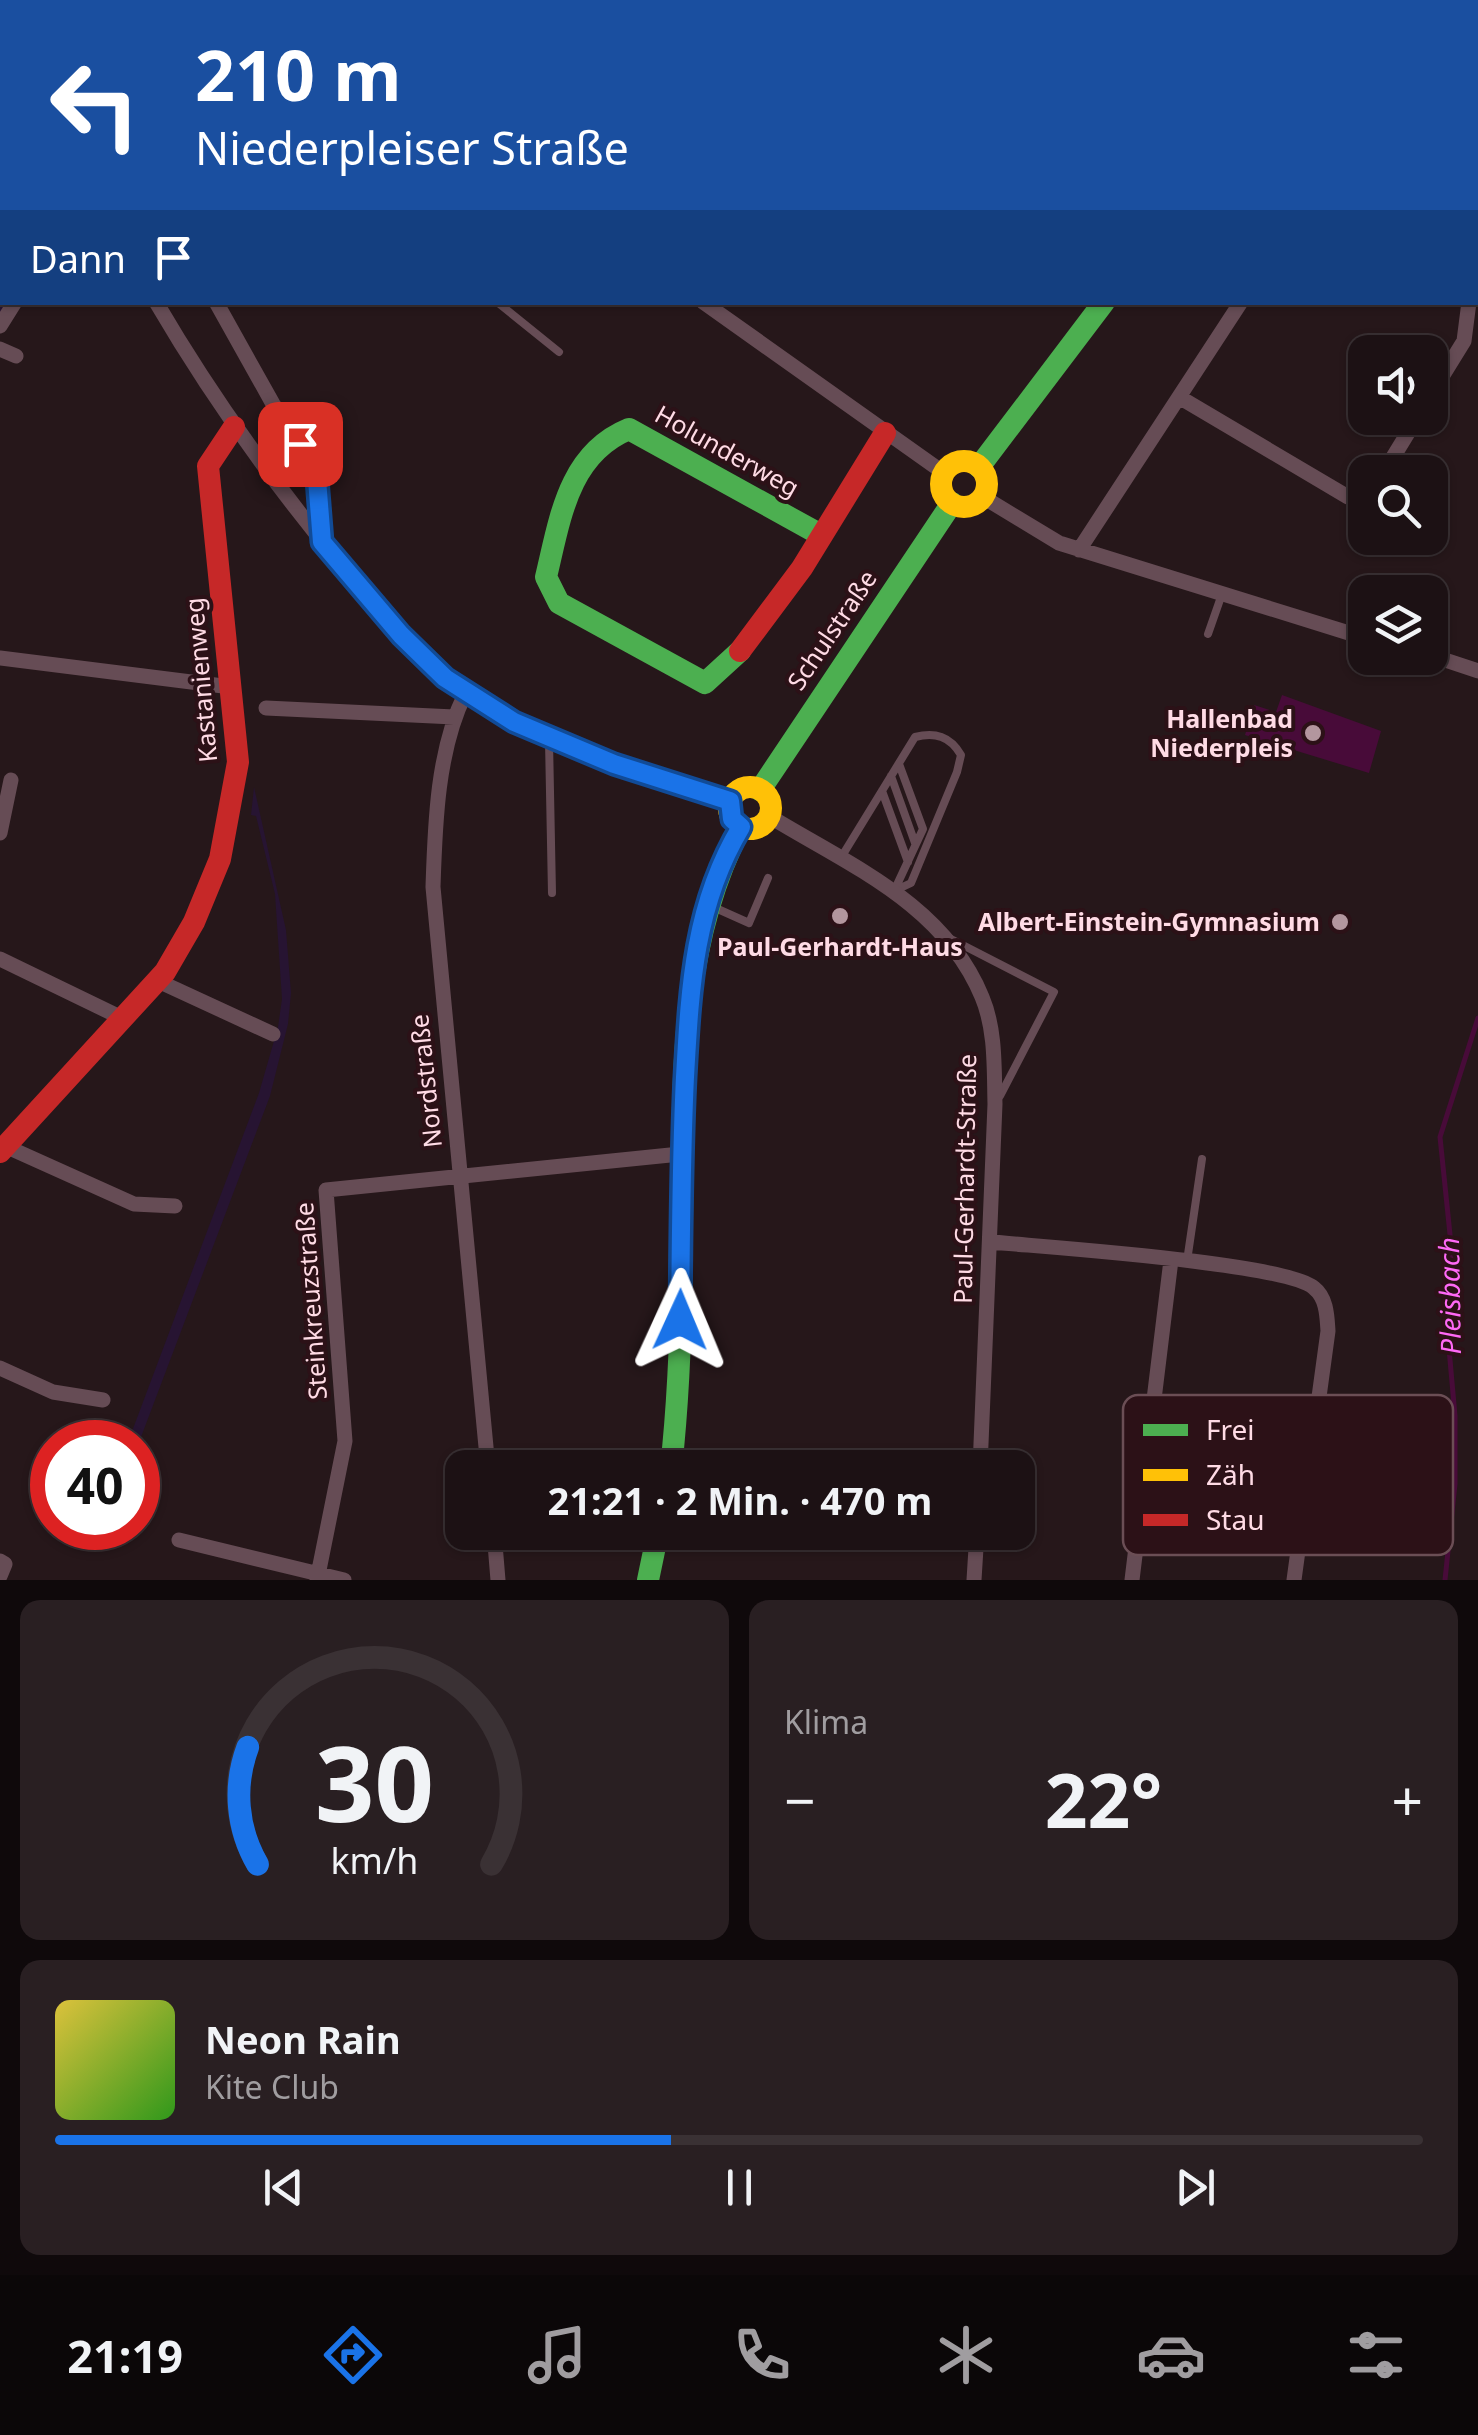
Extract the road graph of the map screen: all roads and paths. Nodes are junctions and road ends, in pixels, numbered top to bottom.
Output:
1 (158, 305) edge
2 (218, 305) edge
3 (501, 305) edge
4 (707, 305) edge
5 (1102, 305) edge
6 (1239, 305) edge
7 (1469, 305) edge
8 (0, 349) edge
9 (560, 352) dead end
10 (16, 356) dead end
11 (1448, 366) edge
12 (1179, 397) junction
13 (234, 426) junction
14 (884, 433) junction
15 (979, 466) junction
16 (944, 474) junction
17 (983, 497) junction
18 (1348, 497) edge
19 (952, 503) junction
20 (822, 535) junction
21 (322, 542) junction
22 (1079, 550) junction
23 (1222, 594) junction
24 (1348, 633) edge
25 (1208, 634) dead end
26 (0, 658) edge
27 (1448, 661) edge
28 (1478, 672) edge
29 (232, 687) junction
30 (465, 694) junction
31 (266, 708) dead end
32 (454, 717) junction
33 (548, 737) junction
34 (899, 764) junction
35 (891, 776) junction
36 (11, 780) dead end
37 (760, 790) junction
38 (882, 791) junction
39 (730, 801) junction
40 (769, 816) junction
41 (741, 827) junction
42 (0, 833) edge
43 (915, 845) junction
44 (842, 856) junction
45 (908, 862) junction
46 (768, 878) dead end
47 (894, 890) junction
48 (552, 893) dead end
49 (707, 904) junction
50 (944, 936) junction
51 (0, 959) edge
52 (158, 982) junction
53 (124, 1020) junction
54 (274, 1034) dead end
55 (995, 1104) junction
56 (2, 1149) edge
57 (680, 1154) junction
58 (1202, 1159) dead end
59 (460, 1168) junction
60 (175, 1206) dead end
61 (992, 1242) junction
62 (1179, 1260) junction
63 (0, 1368) edge
64 (1159, 1395) edge
65 (1319, 1395) edge
66 (103, 1400) dead end
67 (486, 1450) edge
68 (673, 1450) edge
69 (981, 1450) edge
70 (179, 1540) dead end
71 (496, 1550) edge
72 (654, 1550) edge
73 (975, 1550) edge
74 (1136, 1555) edge
75 (1297, 1555) edge
76 (0, 1561) edge
77 (0, 1576) edge
78 (318, 1578) edge
79 (344, 1580) edge
80 (498, 1580) edge
81 (648, 1580) edge
82 (974, 1580) edge
83 (1132, 1580) edge
84 (1294, 1580) edge

1 - 13 street
2 - 21 street
3 - 9 lane
4 - 14 street
5 - 15 street
6 - 12 street
7 - 11 street
8 - 10 street
12 - 18 street
12 - 22 street
13 - 21 street
13 - 29 street, Kastanienweg
14 - 16 street
14 - 20 street, Holunderweg
15 - 16 street
15 - 17 street
16 - 19 street
17 - 19 street
17 - 22 street
19 - 37 street, Schulstraße
20 - 20 street, Holunderweg
21 - 30 street
22 - 23 street
23 - 24 street
23 - 25 lane
26 - 29 street
27 - 28 street
29 - 52 street, Kastanienweg
30 - 32 street, Nordstraße
30 - 33 street
31 - 32 street
32 - 59 street, Nordstraße
33 - 39 street
33 - 48 lane
34 - 35 lane
34 - 43 lane
34 - 47 lane
35 - 38 lane
35 - 43 lane
36 - 42 street
37 - 39 street
37 - 40 street
38 - 44 lane
38 - 45 lane
39 - 41 street
40 - 41 street
40 - 44 street, Paul-Gerhardt-Straße
41 - 49 street
43 - 45 lane
44 - 47 street, Paul-Gerhardt-Straße
45 - 47 lane
46 - 49 lane
47 - 50 street, Paul-Gerhardt-Straße
49 - 57 street
50 - 55 street, Paul-Gerhardt-Straße
50 - 55 lane
51 - 53 street
52 - 53 street, Kastanienweg
52 - 54 street
53 - 56 street, Kastanienweg
55 - 61 street, Paul-Gerhardt-Straße
56 - 60 street, Kastanienweg
57 - 59 street, Steinkreuzstraße
57 - 68 street
58 - 62 lane
59 - 67 street, Nordstraße
59 - 78 street, Steinkreuzstraße
61 - 62 street
61 - 69 street, Paul-Gerhardt-Straße
62 - 64 street
62 - 65 street
63 - 66 street
70 - 78 street
71 - 80 street
72 - 81 street
73 - 82 street
74 - 83 street
75 - 84 street
76 - 77 street
78 - 79 street

